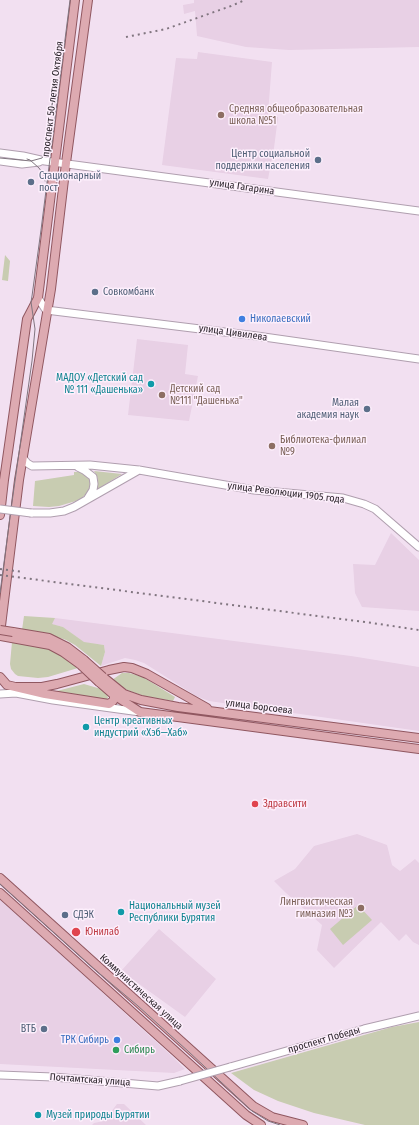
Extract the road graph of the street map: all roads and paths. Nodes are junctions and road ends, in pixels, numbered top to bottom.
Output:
1 (75, 0) edge
2 (88, 0) edge
3 (0, 153) edge
4 (0, 161) edge
5 (45, 161) junction
6 (55, 162) junction
7 (66, 163) junction
8 (419, 211) edge
9 (38, 298) junction
10 (46, 310) junction
11 (419, 359) edge
12 (23, 458) junction
13 (32, 466) junction
14 (74, 466) junction
15 (139, 470) junction
16 (2, 477) edge
17 (19, 480) junction
18 (86, 501) junction
19 (0, 509) edge
20 (0, 515) edge
21 (419, 547) edge
22 (0, 630) edge
23 (0, 635) edge
24 (13, 635) junction
25 (0, 677) edge
26 (101, 680) junction
27 (17, 687) junction
28 (0, 694) edge
29 (114, 695) junction
30 (211, 711) junction
31 (140, 712) junction
32 (419, 738) edge
33 (419, 749) edge
34 (0, 878) edge
35 (0, 893) edge
36 (419, 1016) edge
37 (0, 1075) edge
38 (180, 1080) joint
39 (261, 1125) edge
40 (303, 1125) edge

1 - 6 main road, проспект 50-летия Октября
2 - 7 main road, проспект 50-летия Октября
3 - 5 street
4 - 5 street
5 - 6 street, улица Гагарина
6 - 7 street, улица Гагарина
6 - 9 main road, проспект 50-летия Октября
7 - 8 street, улица Гагарина
7 - 10 main road, проспект 50-летия Октября
9 - 10 street
9 - 16 main road, проспект 50-летия Октября
10 - 11 street, улица Цивилева
10 - 12 main road, проспект 50-летия Октября
12 - 13 street
12 - 17 main road, проспект 50-летия Октября
13 - 14 street, улица Революции 1905 года
13 - 17 street
14 - 15 street, улица Революции 1905 года
14 - 18 street, улица Революции 1905 года
15 - 18 street
15 - 21 street, улица Революции 1905 года
16 - 20 main road
17 - 23 main road, проспект 50-летия Октября
18 - 19 street, bridge
22 - 24 main road, bridge
23 - 24 main road
24 - 26 main road, bridge
25 - 27 main road
26 - 29 main road, улица Борсоева
26 - 30 main road, улица Борсоева
27 - 29 main road
27 - 30 main road
28 - 31 street, улица Борсоева
29 - 31 main road, улица Борсоева
30 - 32 main road, улица Борсоева
31 - 33 main road, улица Борсоева
34 - 40 main road, Коммунистическая улица
35 - 39 main road
36 - 38 street, проспект Победы, bridge
37 - 38 street, Почтамтская улица

